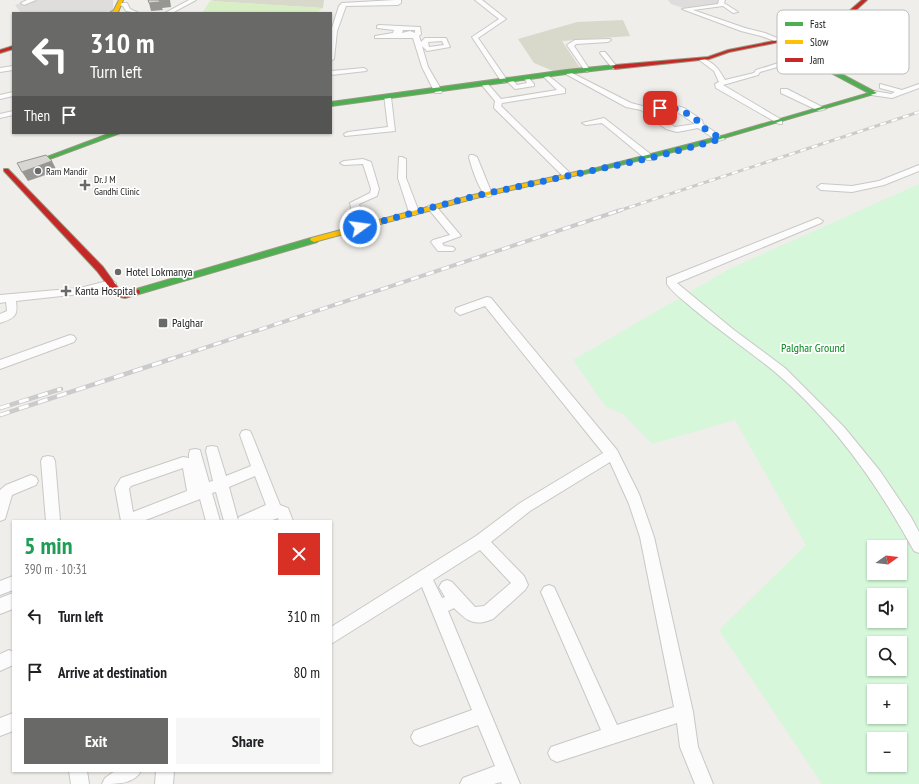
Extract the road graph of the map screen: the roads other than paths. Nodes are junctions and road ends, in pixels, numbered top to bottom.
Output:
1 (33, 0) edge
2 (193, 0) edge
3 (398, 0) edge
4 (478, 0) edge
5 (865, 0) edge
6 (121, 2) edge
7 (722, 2) edge
8 (24, 3) dead end
9 (854, 10) edge
10 (114, 12) edge
11 (133, 12) edge
12 (170, 12) edge
13 (735, 12) dead end
14 (379, 27) dead end
15 (411, 35) junction
16 (378, 36) dead end
17 (389, 36) junction
18 (440, 37) dead end
19 (777, 39) edge
20 (608, 40) dead end
21 (777, 41) edge
22 (12, 48) edge
23 (332, 50) edge
24 (0, 52) edge
25 (603, 53) dead end
26 (701, 59) junction
27 (777, 65) edge
28 (12, 68) edge
29 (615, 68) junction
30 (0, 70) edge
31 (364, 70) dead end
32 (588, 70) junction
33 (566, 72) junction
34 (332, 73) edge
35 (838, 74) edge
36 (545, 75) junction
37 (507, 81) junction
38 (724, 83) junction
39 (485, 84) junction
40 (883, 86) dead end
41 (919, 86) edge
42 (495, 88) dead end
43 (784, 90) dead end
44 (438, 91) junction
45 (901, 92) junction
46 (874, 93) junction
47 (12, 94) edge
48 (0, 97) edge
49 (386, 97) junction
50 (502, 100) junction
51 (332, 104) edge
52 (643, 108) junction
53 (822, 109) junction
54 (12, 113) edge
55 (0, 116) edge
56 (779, 122) junction
57 (586, 123) dead end
58 (699, 125) junction
59 (114, 134) edge
60 (348, 134) dead end
61 (721, 139) junction
62 (474, 157) dead end
63 (650, 158) junction
64 (402, 159) dead end
65 (344, 163) dead end
66 (2, 168) edge
67 (919, 168) edge
68 (568, 176) junction
69 (821, 187) dead end
70 (488, 194) junction
71 (432, 207) junction
72 (414, 212) junction
73 (818, 221) dead end
74 (360, 227) junction
75 (450, 249) dead end
76 (110, 283) junction
77 (5, 299) edge
78 (460, 311) dead end
79 (0, 319) edge
80 (70, 339) dead end
81 (0, 365) edge
82 (246, 435) dead end
83 (212, 451) dead end
84 (195, 454) dead end
85 (612, 454) junction
86 (48, 461) dead end
87 (259, 469) junction
88 (31, 481) dead end
89 (221, 485) junction
90 (200, 493) junction
91 (0, 515) edge
92 (53, 520) edge
93 (214, 520) edge
94 (231, 520) edge
95 (247, 520) edge
96 (257, 520) edge
97 (286, 520) edge
98 (481, 541) junction
99 (919, 546) edge
100 (424, 576) junction
101 (12, 583) edge
102 (0, 588) edge
103 (549, 592) dead end
104 (12, 601) edge
105 (0, 606) edge
106 (439, 608) junction
107 (332, 635) edge
108 (684, 712) junction
109 (483, 715) junction
110 (12, 722) edge
111 (0, 727) edge
112 (612, 735) junction
113 (420, 737) dead end
114 (558, 753) dead end
115 (78, 772) edge
116 (130, 772) edge
117 (165, 772) edge
118 (508, 778) edge
119 (80, 784) edge
120 (111, 784) edge
121 (164, 784) edge
122 (469, 784) edge
123 (704, 784) edge

1 - 8 street
2 - 12 street
3 - 23 street
4 - 37 street
5 - 9 street
6 - 10 street
6 - 11 street
7 - 13 street
7 - 19 street
14 - 17 street
15 - 17 street
15 - 18 street
15 - 44 street
16 - 17 street
20 - 32 street
21 - 26 street
22 - 24 street
25 - 29 street
26 - 29 street
26 - 38 street
27 - 38 street
28 - 30 street
29 - 32 street
31 - 34 street
32 - 33 street
33 - 36 street
33 - 52 street
35 - 46 street
36 - 37 street
36 - 50 street
37 - 39 street
38 - 56 street
39 - 44 street
39 - 50 street
40 - 45 street
41 - 45 street
42 - 50 street
43 - 53 street
44 - 49 street
45 - 46 street
46 - 53 street
47 - 48 street
49 - 51 street
49 - 60 street
50 - 68 street
52 - 58 street
52 - 58 street
53 - 56 street
54 - 55 street
56 - 61 street
57 - 63 street
58 - 61 street
59 - 66 street
61 - 63 street
62 - 70 street
63 - 68 street
64 - 72 street
65 - 74 street
66 - 76 street
67 - 69 street
68 - 70 street
70 - 71 street
71 - 72 street
71 - 75 street
72 - 74 street
73 - 99 street
74 - 76 street
76 - 77 street
77 - 79 street
78 - 85 street
80 - 81 street
82 - 87 street
83 - 89 street
84 - 90 street
85 - 98 street
85 - 108 street
86 - 92 street
87 - 89 street
87 - 95 street
88 - 91 street
89 - 90 street
89 - 94 street
90 - 90 street
90 - 93 street
96 - 97 street
98 - 100 street
98 - 106 street
100 - 106 street
100 - 107 street
101 - 102 street
103 - 112 street
104 - 105 street
106 - 109 street
108 - 112 street
108 - 123 street
109 - 113 street
109 - 118 street
110 - 111 street
112 - 114 street
115 - 119 street
116 - 120 street
117 - 121 street
118 - 122 street

